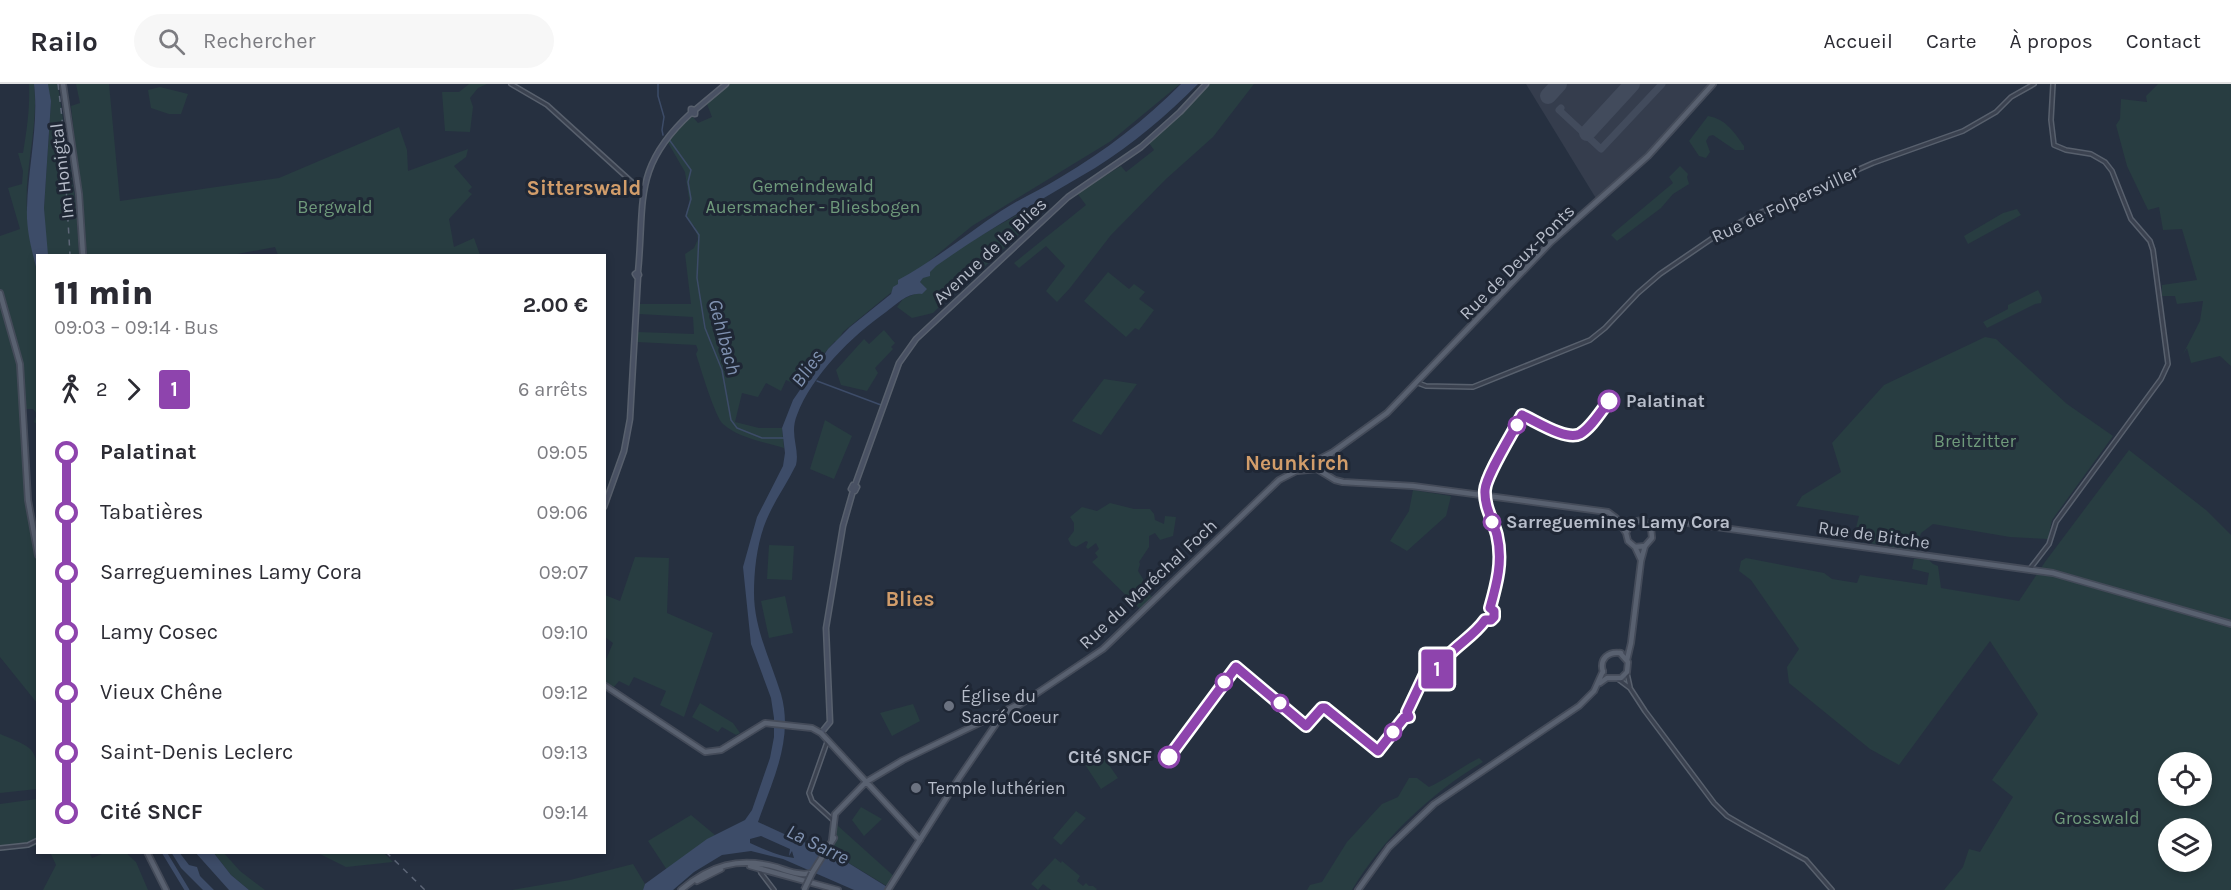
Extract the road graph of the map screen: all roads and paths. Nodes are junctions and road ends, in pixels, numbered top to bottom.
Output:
1 (63, 84) edge
2 (511, 84) edge
3 (726, 84) edge
4 (1206, 84) edge
5 (1713, 84) edge
6 (2034, 84) edge
7 (2053, 84) edge
8 (644, 188) junction
9 (83, 254) edge
10 (0, 293) edge
11 (1418, 383) junction
12 (1317, 464) junction
13 (1296, 471) junction
14 (606, 501) edge
15 (1619, 521) junction
16 (1631, 523) junction
17 (1664, 523) junction
18 (1648, 524) junction
19 (1626, 532) junction
20 (1653, 533) junction
21 (36, 544) edge
22 (1645, 546) junction
23 (1635, 547) junction
24 (1641, 561) junction
25 (2029, 570) junction
26 (2231, 624) edge
27 (1630, 648) junction
28 (1620, 653) junction
29 (1627, 660) junction
30 (1603, 671) junction
31 (1627, 672) junction
32 (1610, 678) junction
33 (1618, 679) junction
34 (1597, 685) junction
35 (606, 686) edge
36 (1630, 688) junction
37 (1007, 710) junction
38 (820, 733) junction
39 (826, 743) junction
40 (866, 782) junction
41 (842, 807) junction
42 (834, 818) junction
43 (920, 840) junction
44 (36, 841) edge
45 (831, 843) junction
46 (0, 848) edge
47 (147, 854) edge
48 (762, 866) junction
49 (812, 873) junction
50 (889, 888) edge
51 (166, 890) edge
52 (683, 890) edge
53 (774, 890) edge
54 (804, 890) edge
55 (838, 890) edge
56 (844, 890) edge
57 (1358, 890) edge
58 (1832, 890) edge

1 - 9 main road, Im Honigtal
2 - 8 street
3 - 8 main road
4 - 38 main road, Avenue de la Blies
5 - 11 main road, Rue de Deux-Ponts
6 - 11 street, Rue de Folpersviller
7 - 25 street
8 - 14 main road
10 - 21 main road
11 - 12 main road, Rue de Deux-Ponts
12 - 13 main road, Rue du Maréchal Foch
12 - 13 main road, Rue du Maréchal Foch
12 - 15 main road
13 - 37 main road, Rue du Maréchal Foch
15 - 16 main road
15 - 19 main road
16 - 18 main road
16 - 19 main road
17 - 18 main road, Rue de Bitche
17 - 20 main road
17 - 25 main road, Rue de Bitche
18 - 20 main road
19 - 23 main road
20 - 22 main road
22 - 23 main road
22 - 24 main road
23 - 24 main road
24 - 27 main road
25 - 26 main road, Rue de Bitche
27 - 28 main road
27 - 29 main road
28 - 29 main road
28 - 30 main road
29 - 31 main road
30 - 32 main road
30 - 34 main road
31 - 33 main road
31 - 36 street
32 - 33 main road
32 - 34 main road
33 - 36 street
34 - 57 main road
35 - 38 main road
36 - 58 street
37 - 40 main road, Rue du Maréchal Foch
37 - 43 main road
38 - 39 main road
39 - 40 main road
39 - 42 street
40 - 41 main road, Rue du Maréchal Foch
40 - 43 main road
41 - 42 main road, Rue du Maréchal Foch
41 - 45 main road
42 - 45 main road
43 - 50 main road
44 - 46 street
45 - 49 main road
47 - 51 main road
48 - 49 main road
48 - 52 main road
48 - 53 street
48 - 55 main road
48 - 56 main road
49 - 54 main road, bridge

